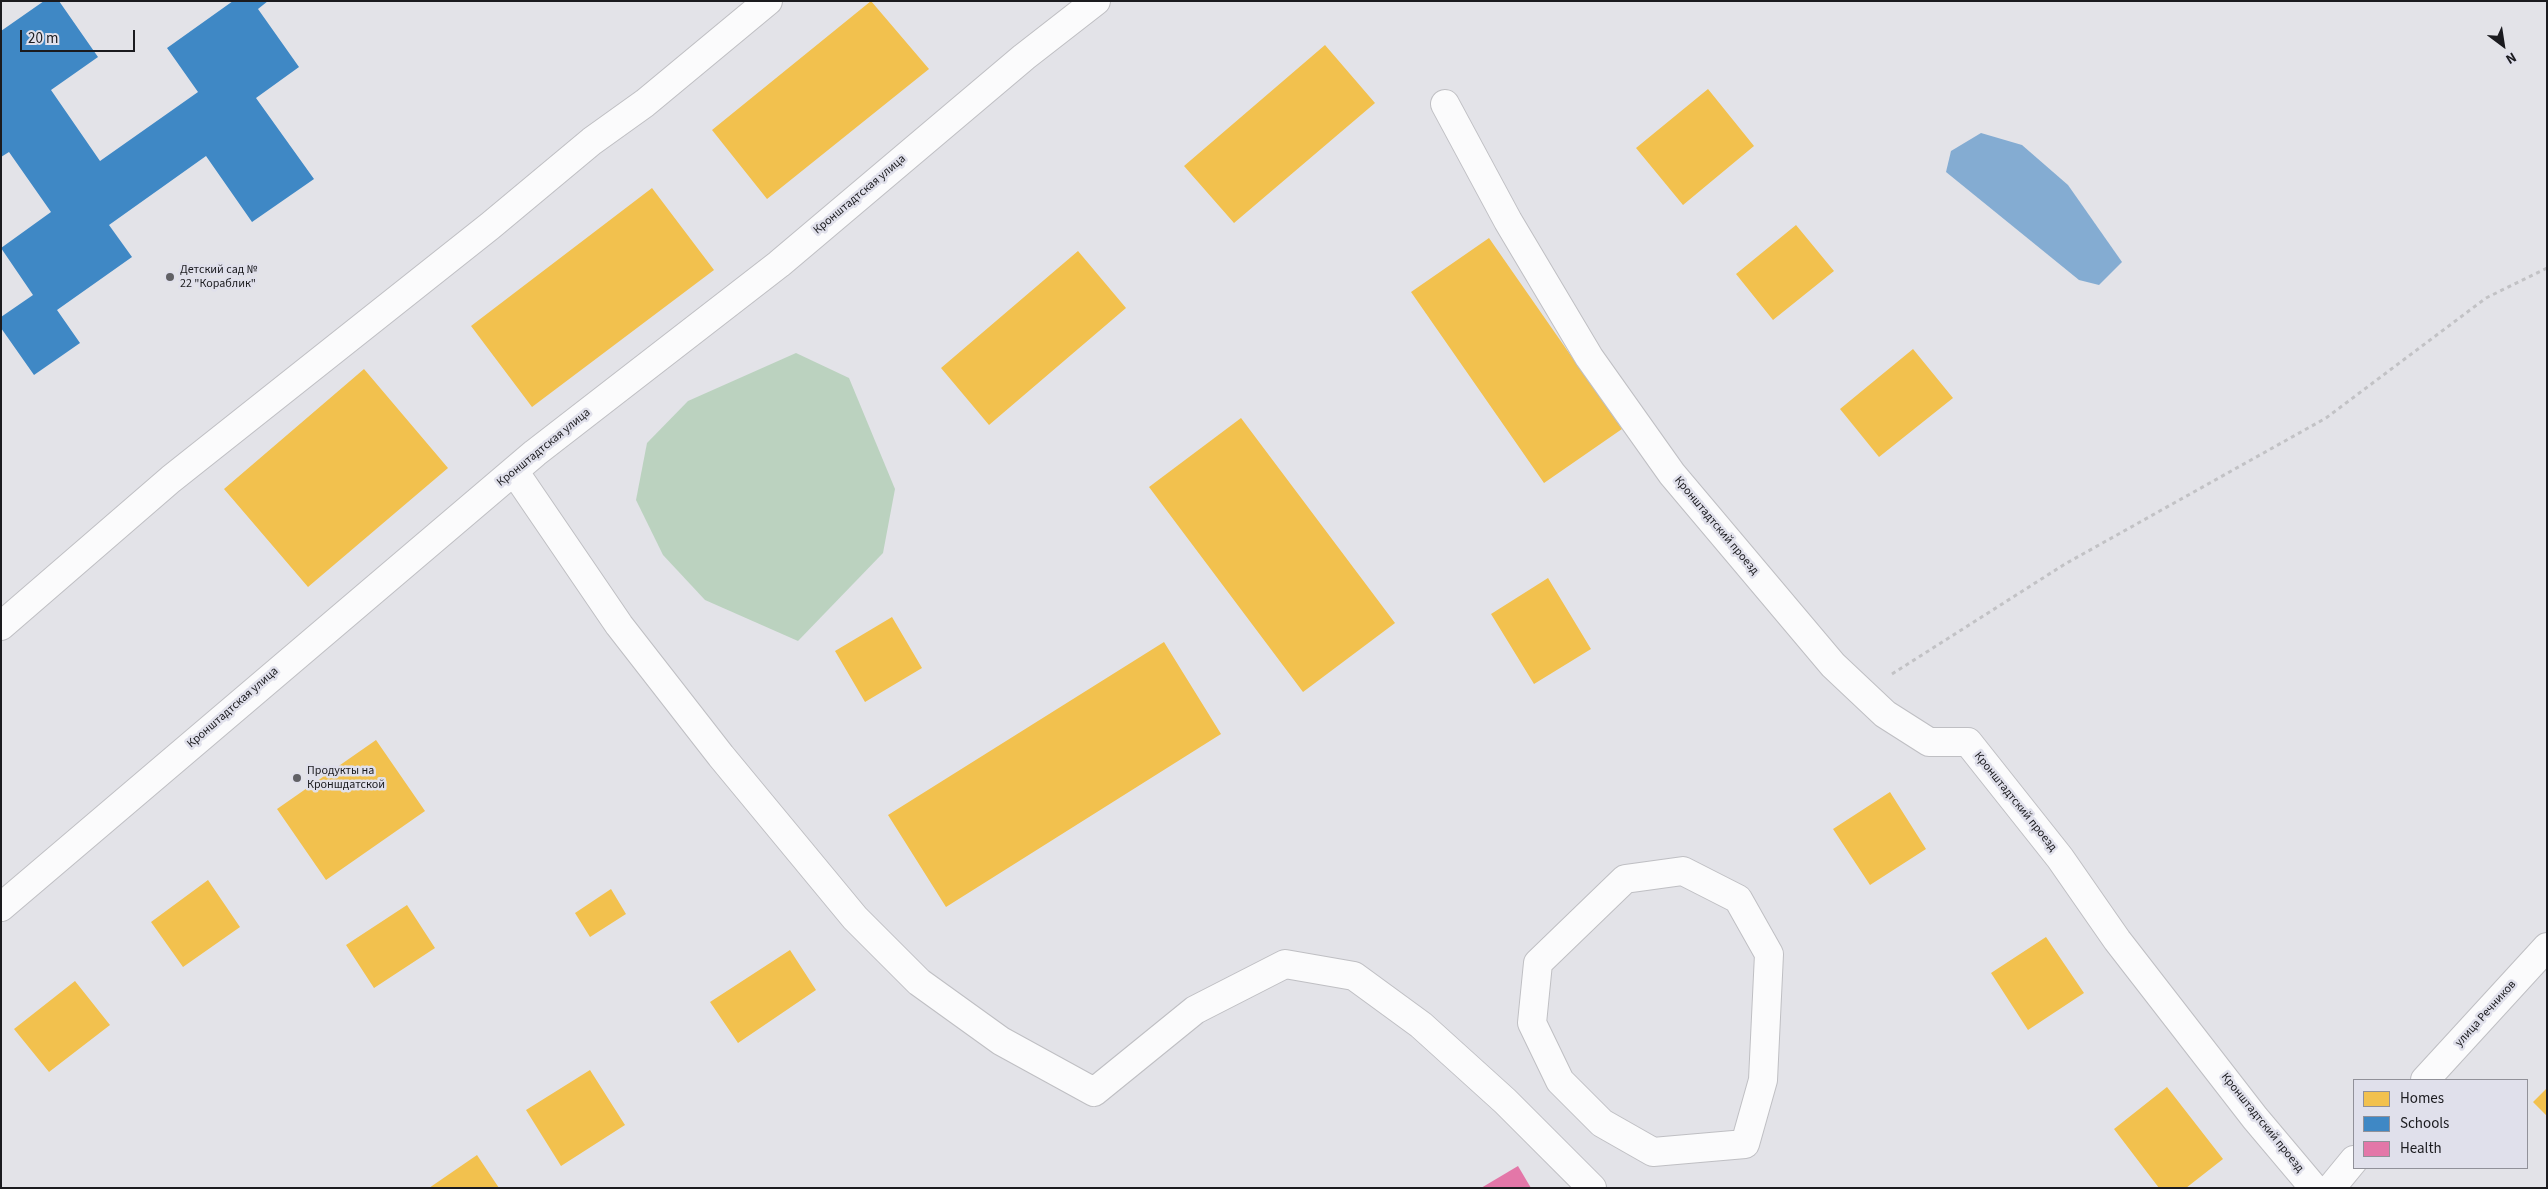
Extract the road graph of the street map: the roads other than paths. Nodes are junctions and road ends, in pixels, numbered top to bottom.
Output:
1 (768, 1) edge
2 (1096, 1) edge
3 (1445, 104) dead end
4 (514, 471) junction
5 (1, 626) edge
6 (1, 907) edge
7 (2547, 947) edge
8 (2426, 1079) edge
9 (1744, 1144) joint
10 (2353, 1161) edge
11 (1592, 1188) edge
12 (2314, 1188) edge
13 (2331, 1188) edge

1 - 5 street
2 - 4 street, Кронштадтская улица
3 - 12 street, Кронштадтский проезд
4 - 6 street, Кронштадтская улица
4 - 11 street
7 - 8 street, улица Речников
9 - 9 street
10 - 13 street

